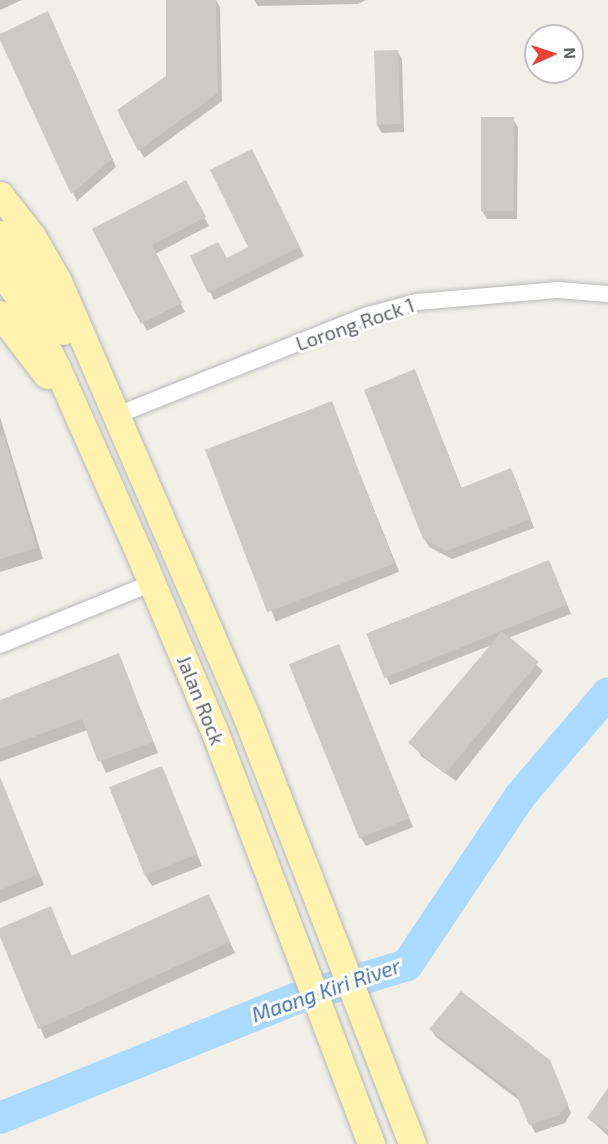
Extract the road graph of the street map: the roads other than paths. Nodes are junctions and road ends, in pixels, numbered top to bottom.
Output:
1 (0, 195) edge
2 (0, 234) edge
3 (0, 272) edge
4 (608, 294) edge
5 (0, 314) edge
6 (69, 400) junction
7 (115, 416) junction
8 (152, 583) junction
9 (0, 645) edge
10 (371, 1144) edge
11 (412, 1144) edge

1 - 7 main road, Jalan Rock
2 - 7 main road, Jalan Rock
3 - 6 main road, Jalan Rock
4 - 7 street, Lorong Rock 1
5 - 6 main road
6 - 8 main road, Jalan Rock
7 - 11 main road, Jalan Rock
8 - 9 street
8 - 10 main road, Jalan Rock

